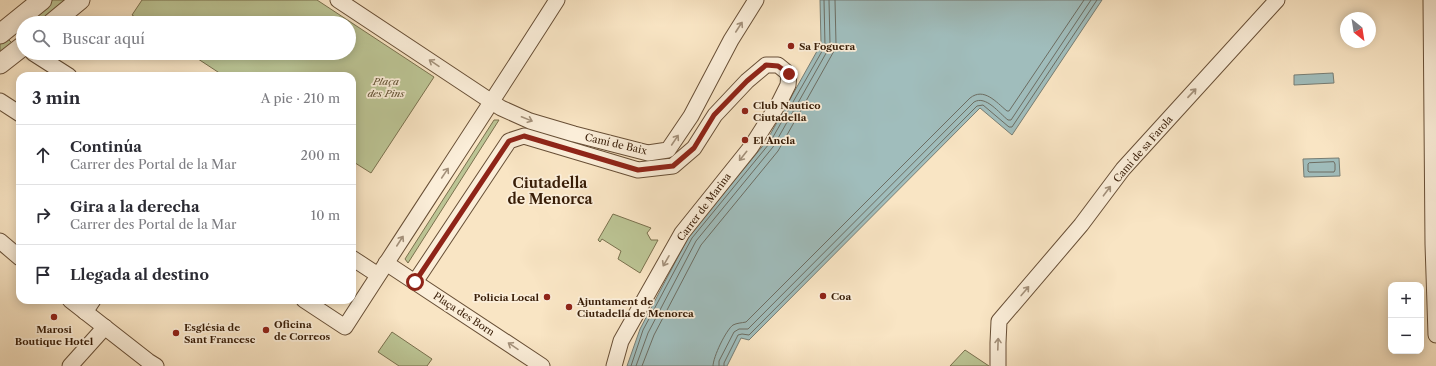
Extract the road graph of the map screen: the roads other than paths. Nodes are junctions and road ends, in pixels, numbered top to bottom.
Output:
1 (42, 0) edge
2 (80, 0) edge
3 (338, 0) edge
4 (557, 0) edge
5 (756, 0) edge
6 (1277, 0) edge
7 (1431, 0) edge
8 (22, 16) edge
9 (61, 16) edge
10 (16, 21) edge
11 (3, 31) edge
12 (16, 41) edge
13 (16, 54) edge
14 (44, 60) edge
15 (0, 64) edge
16 (63, 72) edge
17 (0, 101) edge
18 (492, 102) junction
19 (16, 111) edge
20 (0, 241) edge
21 (16, 255) edge
22 (356, 261) edge
23 (382, 269) junction
24 (415, 282) junction
25 (89, 306) edge
26 (325, 306) edge
27 (105, 327) junction
28 (1436, 335) edge
29 (70, 366) edge
30 (156, 366) edge
31 (542, 366) edge
32 (614, 366) edge
33 (998, 366) edge

1 - 8 street
2 - 9 street
18 -> 3 street
4 - 18 street
18 -> 5 street, Camí de Baix
33 -> 6 street, Camí de sa Farola
7 - 28 street
10 - 11 street
11 - 12 street
13 - 15 street
14 - 16 street
17 - 19 street
23 -> 18 street
20 - 21 street
22 - 23 street, Plaça des Born
23 - 24 street, Plaça des Born
23 - 26 street
31 -> 24 street, Plaça des Born
24 -> 32 street, Carrer de Marina
25 - 27 street
27 - 29 street
27 - 30 street

